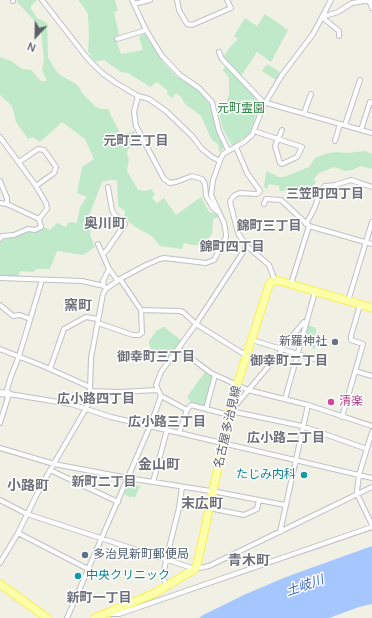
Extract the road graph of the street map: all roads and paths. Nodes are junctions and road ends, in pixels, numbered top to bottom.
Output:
1 (42, 0) edge
2 (150, 0) edge
3 (178, 0) edge
4 (227, 0) edge
5 (331, 0) edge
6 (370, 1) edge
7 (133, 2) edge
8 (372, 8) edge
9 (322, 16) junction
10 (146, 30) junction
11 (339, 36) dead end
12 (117, 39) dead end
13 (219, 52) dead end
14 (360, 80) dead end
15 (311, 94) dead end
16 (138, 96) junction
17 (372, 102) edge
18 (266, 103) junction
19 (304, 113) junction
20 (340, 124) junction
21 (345, 125) junction
22 (282, 130) dead end
23 (361, 130) junction
24 (254, 131) junction
25 (372, 133) edge
26 (0, 137) edge
27 (278, 139) junction
28 (334, 141) dead end
29 (236, 147) junction
30 (228, 150) junction
31 (220, 161) junction
32 (19, 162) junction
33 (0, 181) edge
34 (36, 186) junction
35 (108, 187) dead end
36 (372, 187) edge
37 (0, 203) edge
38 (7, 204) junction
39 (264, 204) dead end
40 (219, 213) junction
41 (38, 219) junction
42 (372, 222) edge
43 (308, 225) junction
44 (0, 239) edge
45 (366, 243) junction
46 (98, 244) dead end
47 (372, 244) edge
48 (247, 246) junction
49 (103, 254) junction
50 (109, 269) junction
51 (0, 278) edge
52 (42, 280) junction
53 (119, 280) junction
54 (275, 280) junction
55 (291, 284) junction
56 (105, 287) junction
57 (315, 292) junction
58 (348, 301) junction
59 (0, 305) edge
60 (360, 305) junction
61 (372, 308) edge
62 (142, 310) junction
63 (30, 319) junction
64 (98, 321) junction
65 (304, 322) dead end
66 (196, 324) junction
67 (252, 340) junction
68 (0, 349) edge
69 (179, 349) junction
70 (282, 349) junction
71 (297, 354) junction
72 (19, 356) junction
73 (247, 356) junction
74 (314, 359) dead end
75 (50, 369) junction
76 (355, 371) junction
77 (215, 375) junction
78 (372, 376) edge
79 (237, 385) junction
80 (90, 389) junction
81 (157, 390) junction
82 (248, 390) junction
83 (5, 394) edge
84 (161, 396) junction
85 (285, 399) junction
86 (236, 405) dead end
87 (308, 405) junction
88 (86, 409) junction
89 (206, 409) junction
90 (187, 410) junction
91 (230, 413) junction
92 (342, 417) junction
93 (0, 423) edge
94 (150, 426) junction
95 (302, 426) junction
96 (372, 426) edge
97 (167, 430) junction
98 (372, 432) edge
99 (178, 433) junction
100 (223, 444) junction
101 (0, 448) edge
102 (367, 449) junction
103 (295, 460) junction
104 (54, 464) junction
105 (50, 470) junction
106 (359, 475) junction
107 (128, 478) junction
108 (372, 478) edge
109 (153, 482) junction
110 (182, 487) junction
111 (372, 487) edge
112 (213, 492) junction
113 (357, 494) junction
114 (0, 500) edge
115 (259, 500) junction
116 (118, 502) junction
117 (285, 505) junction
118 (209, 508) junction
119 (26, 514) junction
120 (372, 526) edge
121 (280, 532) junction
122 (18, 533) junction
123 (101, 538) junction
124 (166, 560) junction
125 (0, 562) edge
126 (88, 569) junction
127 (195, 569) junction
128 (0, 584) edge
129 (167, 586) junction
130 (107, 614) junction
131 (47, 618) edge
132 (67, 618) edge
133 (95, 618) edge

1 - 16 street
2 - 7 street
3 - 4 street
5 - 9 street
6 - 8 street
6 - 9 street
7 - 10 street
9 - 11 street
9 - 18 street
10 - 12 street
10 - 30 street
13 - 18 street
14 - 21 street
15 - 19 street
16 - 31 street
16 - 40 street
17 - 23 street
18 - 19 street
18 - 24 street
19 - 20 street
20 - 21 street
20 - 28 street
21 - 23 street
22 - 27 street
23 - 25 street
24 - 27 street
24 - 29 street
26 - 32 street
27 - 27 street
29 - 30 street
29 - 48 street
30 - 31 street
31 - 40 street
32 - 34 street
32 - 34 street
33 - 38 street
34 - 41 street
35 - 49 street
36 - 43 street
37 - 38 street
38 - 41 street
39 - 43 street
40 - 53 street
41 - 44 street
42 - 45 street
43 - 45 street
43 - 55 street
45 - 47 street
45 - 58 street
46 - 49 street
48 - 54 street
48 - 66 street
49 - 50 street
50 - 53 street
50 - 56 street
51 - 52 street
52 - 56 street
52 - 63 street
53 - 56 street
53 - 62 street
54 - 55 main road
54 - 67 main road, 名古屋多治見線
55 - 57 main road
56 - 64 street
57 - 58 main road
57 - 71 street
58 - 60 main road
59 - 63 street
60 - 61 main road
60 - 76 street
62 - 64 street
62 - 66 street
63 - 72 street
64 - 75 street
64 - 80 street
65 - 70 street
66 - 69 street
66 - 73 street
67 - 70 street
67 - 73 main road, 名古屋多治見線
68 - 72 street
69 - 77 street
69 - 81 street
70 - 71 street
70 - 82 street
71 - 74 street
71 - 85 street
72 - 75 street
72 - 83 street
73 - 79 main road, 名古屋多治見線
75 - 80 street
76 - 78 street
76 - 92 street
77 - 79 street
77 - 89 street
79 - 82 street
79 - 91 main road, 名古屋多治見線
80 - 81 street
80 - 88 street
81 - 84 street
82 - 85 street
82 - 86 street
83 - 88 street
83 - 93 street
84 - 90 street
84 - 94 street
85 - 87 street
87 - 92 street
87 - 95 street
88 - 94 street
88 - 104 street
89 - 90 street
89 - 91 street
90 - 99 street
91 - 95 street
91 - 100 main road, 名古屋多治見線
92 - 96 street
94 - 97 street
94 - 107 street
95 - 102 street
95 - 103 street
97 - 99 street
97 - 109 street
98 - 102 street
99 - 100 street
100 - 103 street
100 - 112 main road, 名古屋多治見線
101 - 104 street
102 - 106 street
103 - 106 street
103 - 117 street
104 - 105 street
104 - 107 street
105 - 116 street
105 - 119 street
106 - 108 street
106 - 113 street
107 - 109 street
107 - 116 street
109 - 110 street
110 - 112 street
110 - 124 street
111 - 113 street
112 - 115 street
112 - 118 main road, 名古屋多治見線
113 - 120 street
113 - 121 street
114 - 119 street
115 - 117 street
115 - 118 street
116 - 123 street
117 - 121 street
118 - 127 main road, 名古屋多治見線
119 - 122 street
119 - 123 street
120 - 130 street
121 - 127 street
122 - 125 street
122 - 126 street
123 - 124 street
123 - 126 street
124 - 127 street
124 - 129 street
126 - 132 street
127 - 129 main road
128 - 131 main road
129 - 130 main road
130 - 133 main road

